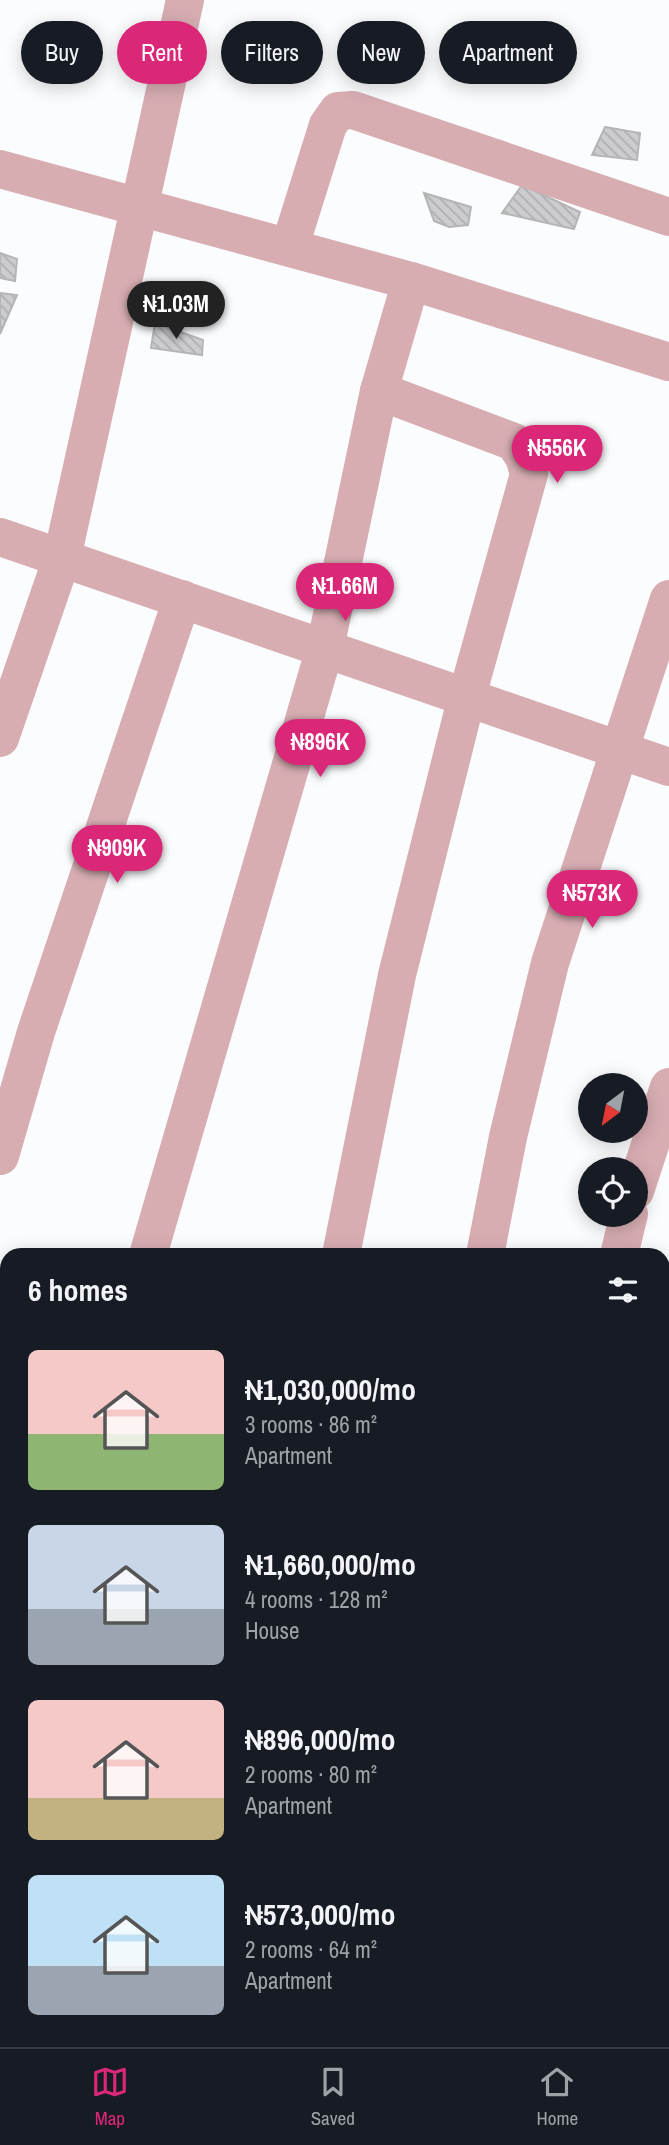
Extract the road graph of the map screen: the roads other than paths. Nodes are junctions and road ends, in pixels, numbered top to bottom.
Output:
1 (185, 0) edge
2 (0, 169) edge
3 (141, 209) junction
4 (669, 217) edge
5 (290, 246) junction
6 (411, 281) junction
7 (669, 362) edge
8 (379, 391) junction
9 (0, 537) edge
10 (62, 558) junction
11 (182, 599) junction
12 (669, 599) edge
13 (325, 648) junction
14 (467, 696) junction
15 (0, 738) edge
16 (620, 748) junction
17 (669, 767) edge
18 (669, 1087) edge
19 (0, 1156) edge
20 (646, 1157) edge
21 (626, 1227) edge
22 (150, 1248) edge
23 (342, 1248) edge
24 (486, 1248) edge
25 (622, 1248) edge

1 - 3 street
2 - 3 street
3 - 5 street
3 - 10 street
4 - 5 street
5 - 6 street
6 - 7 street
6 - 8 street
8 - 13 street
8 - 14 street
9 - 10 street
10 - 11 street
10 - 15 street
11 - 13 street
11 - 19 street
12 - 16 street
13 - 14 street
13 - 22 street
14 - 16 street
14 - 23 street
16 - 17 street
16 - 24 street
18 - 20 street
21 - 25 street

